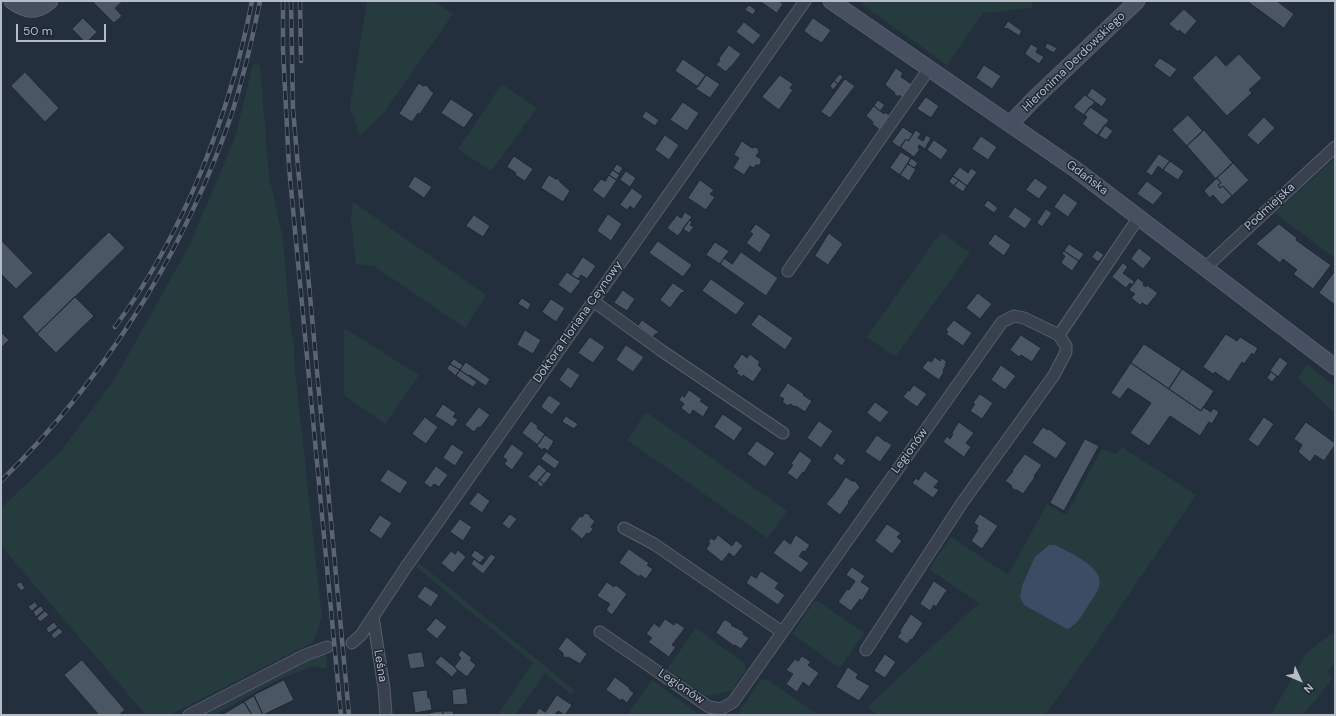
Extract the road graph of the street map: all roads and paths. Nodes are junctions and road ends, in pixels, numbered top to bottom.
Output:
1 (12, 1) edge
2 (50, 1) edge
3 (805, 1) edge
4 (830, 1) edge
5 (1137, 1) edge
6 (929, 69) junction
7 (1010, 124) junction
8 (1335, 147) edge
9 (1139, 217) junction
10 (1206, 268) junction
11 (788, 272) dead end
12 (593, 301) junction
13 (1059, 335) junction
14 (1335, 367) edge
15 (783, 433) dead end
16 (624, 528) dead end
17 (373, 617) junction
18 (600, 632) dead end
19 (782, 632) junction
20 (352, 643) dead end
21 (327, 647) dead end
22 (866, 650) dead end
23 (189, 715) edge
24 (386, 715) edge

1 - 2 main road
3 - 12 street, Doktora Floriana Ceynowy
4 - 6 main road, Gdańska
5 - 7 main road, Hieronima Derdowskiego
6 - 7 main road, Gdańska
6 - 11 street
7 - 9 main road, Gdańska
8 - 10 street, Podmiejska
9 - 10 main road, Gdańska
9 - 13 street
10 - 14 main road, Gdańska
12 - 15 street
12 - 17 street, Doktora Floriana Ceynowy
13 - 19 street, Legionów
13 - 22 street
16 - 19 street
17 - 20 street, Doktora Floriana Ceynowy
17 - 24 street, Leśna
18 - 19 street, Legionów
21 - 23 street

